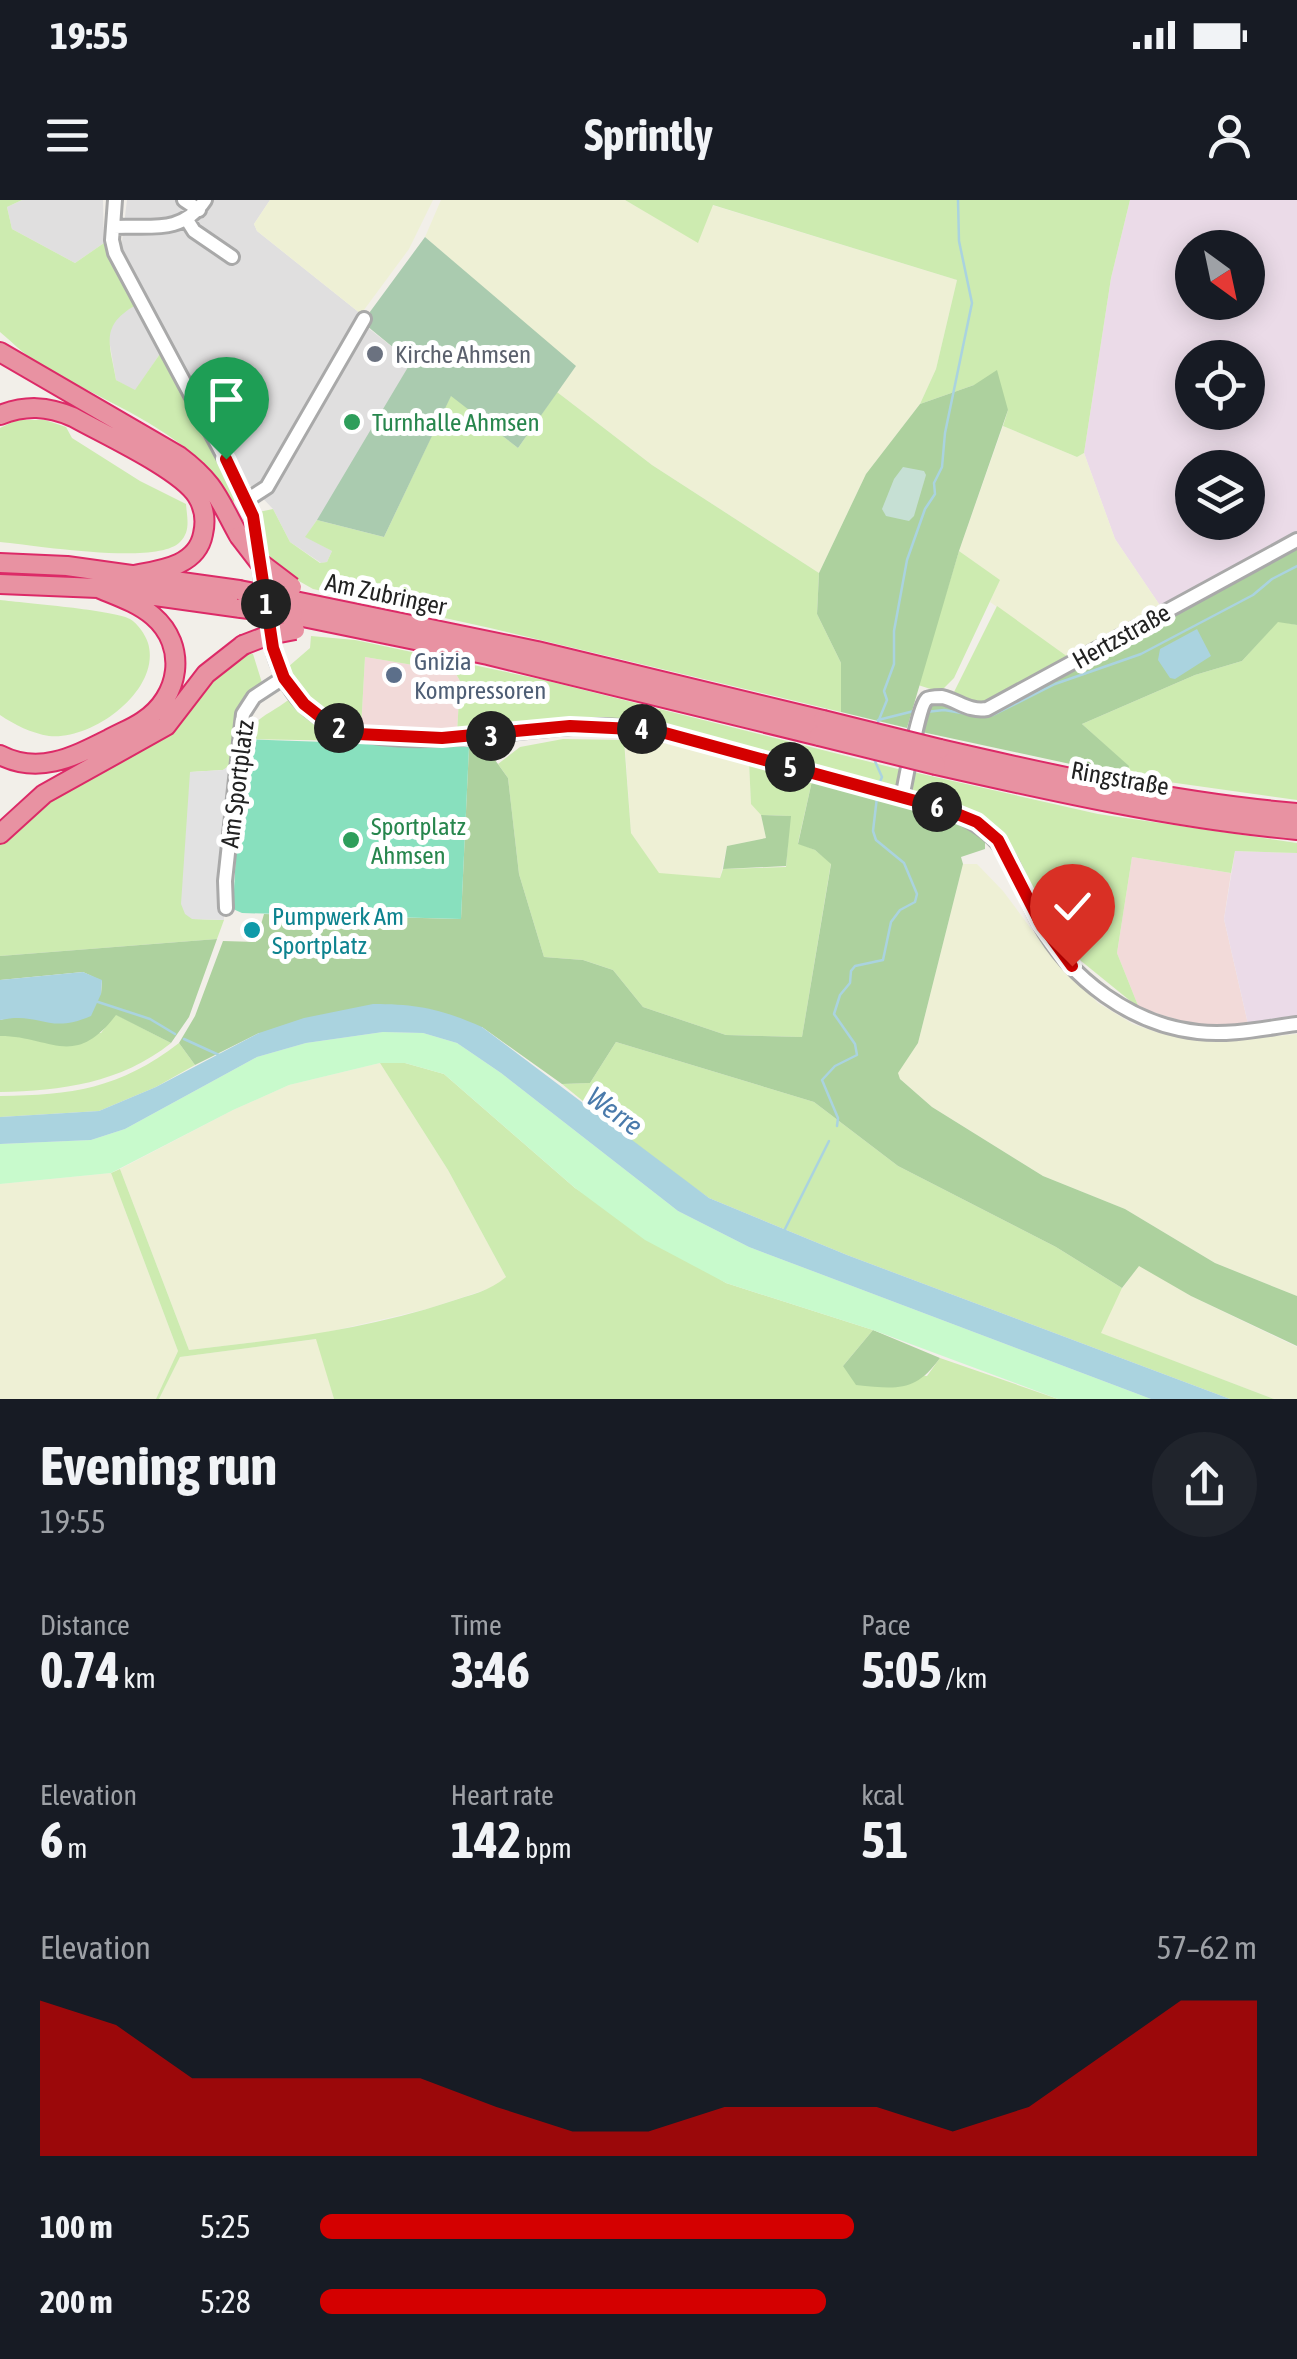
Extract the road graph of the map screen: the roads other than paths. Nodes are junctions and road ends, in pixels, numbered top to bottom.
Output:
1 (114, 200) edge
2 (184, 200) edge
3 (202, 205) edge
4 (187, 220) junction
5 (113, 227) junction
6 (232, 257) dead end
7 (364, 319) dead end
8 (0, 352) edge
9 (0, 415) edge
10 (247, 500) junction
11 (1297, 540) edge
12 (0, 563) edge
13 (134, 575) junction
14 (0, 584) edge
15 (98, 588) junction
16 (240, 599) junction
17 (292, 608) junction
18 (352, 619) junction
19 (284, 678) junction
20 (0, 755) edge
21 (938, 757) junction
22 (898, 797) junction
23 (1297, 813) edge
24 (1297, 830) edge
25 (0, 834) edge
26 (226, 908) dead end
27 (1297, 1024) edge

1 - 5 street
2 - 3 street
3 - 4 street
4 - 5 street
4 - 6 street
5 - 10 street
7 - 10 street
8 - 17 highway, bridge
9 - 13 highway
10 - 19 street
11 - 22 street, Hertzstraße
12 - 13 highway, Am Zubringer
13 - 16 highway, Am Zubringer
14 - 15 highway, Am Zubringer
15 - 16 highway, Am Zubringer
15 - 20 highway
16 - 17 highway, Am Zubringer, bridge
17 - 18 highway
17 - 18 highway, Am Zubringer
17 - 25 highway, bridge
18 - 21 highway, Am Zubringer, bridge
19 - 22 street
19 - 26 street, Am Sportplatz
21 - 23 highway, Ringstraße
21 - 24 highway, Ringstraße
22 - 27 street

